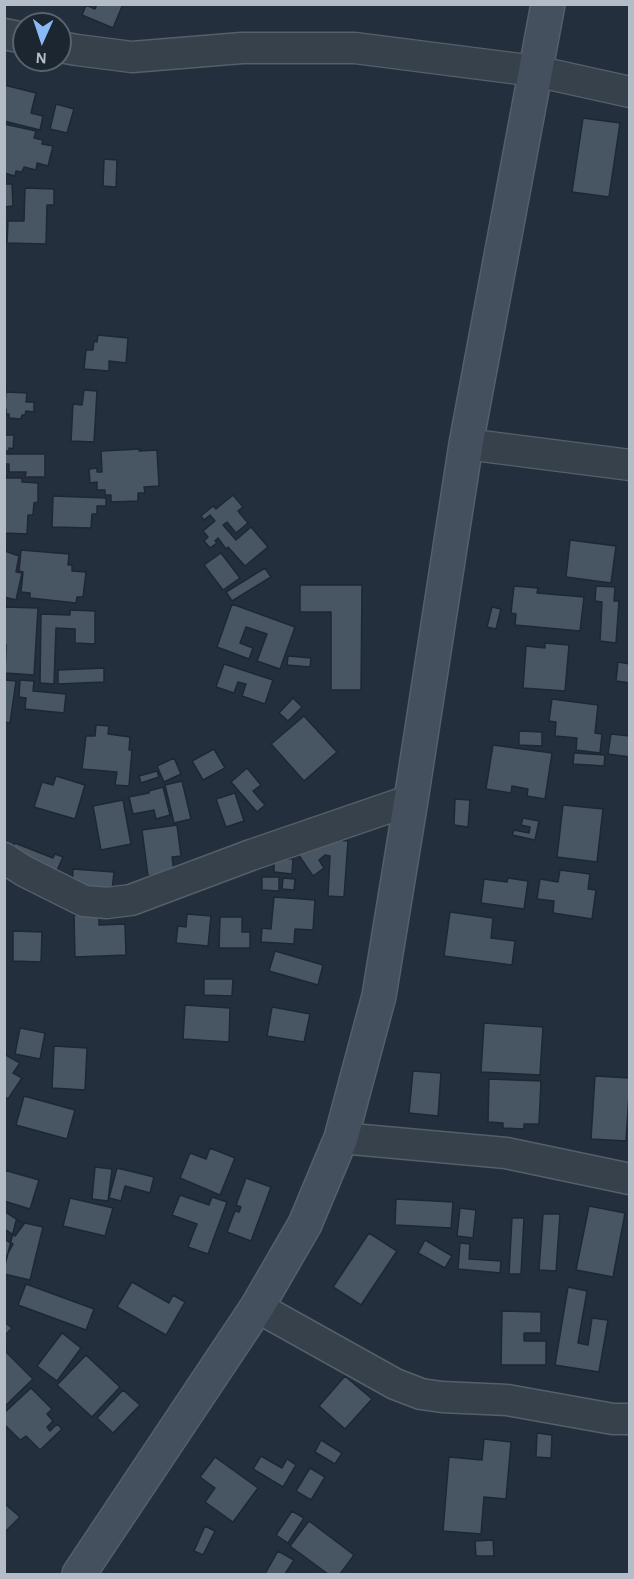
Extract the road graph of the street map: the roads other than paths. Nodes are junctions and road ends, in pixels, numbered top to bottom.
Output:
1 (548, 4) edge
2 (72, 49) edge
3 (535, 71) junction
4 (630, 92) edge
5 (466, 444) junction
6 (630, 465) edge
7 (411, 800) junction
8 (4, 858) edge
9 (341, 1138) junction
10 (630, 1179) edge
11 (257, 1306) junction
12 (630, 1419) edge
13 (88, 1571) edge

1 - 3 main road
2 - 3 street
3 - 4 street
3 - 5 main road
5 - 6 street
5 - 7 main road
7 - 8 street
7 - 9 main road
9 - 10 street
9 - 11 main road
11 - 12 street
11 - 13 main road

